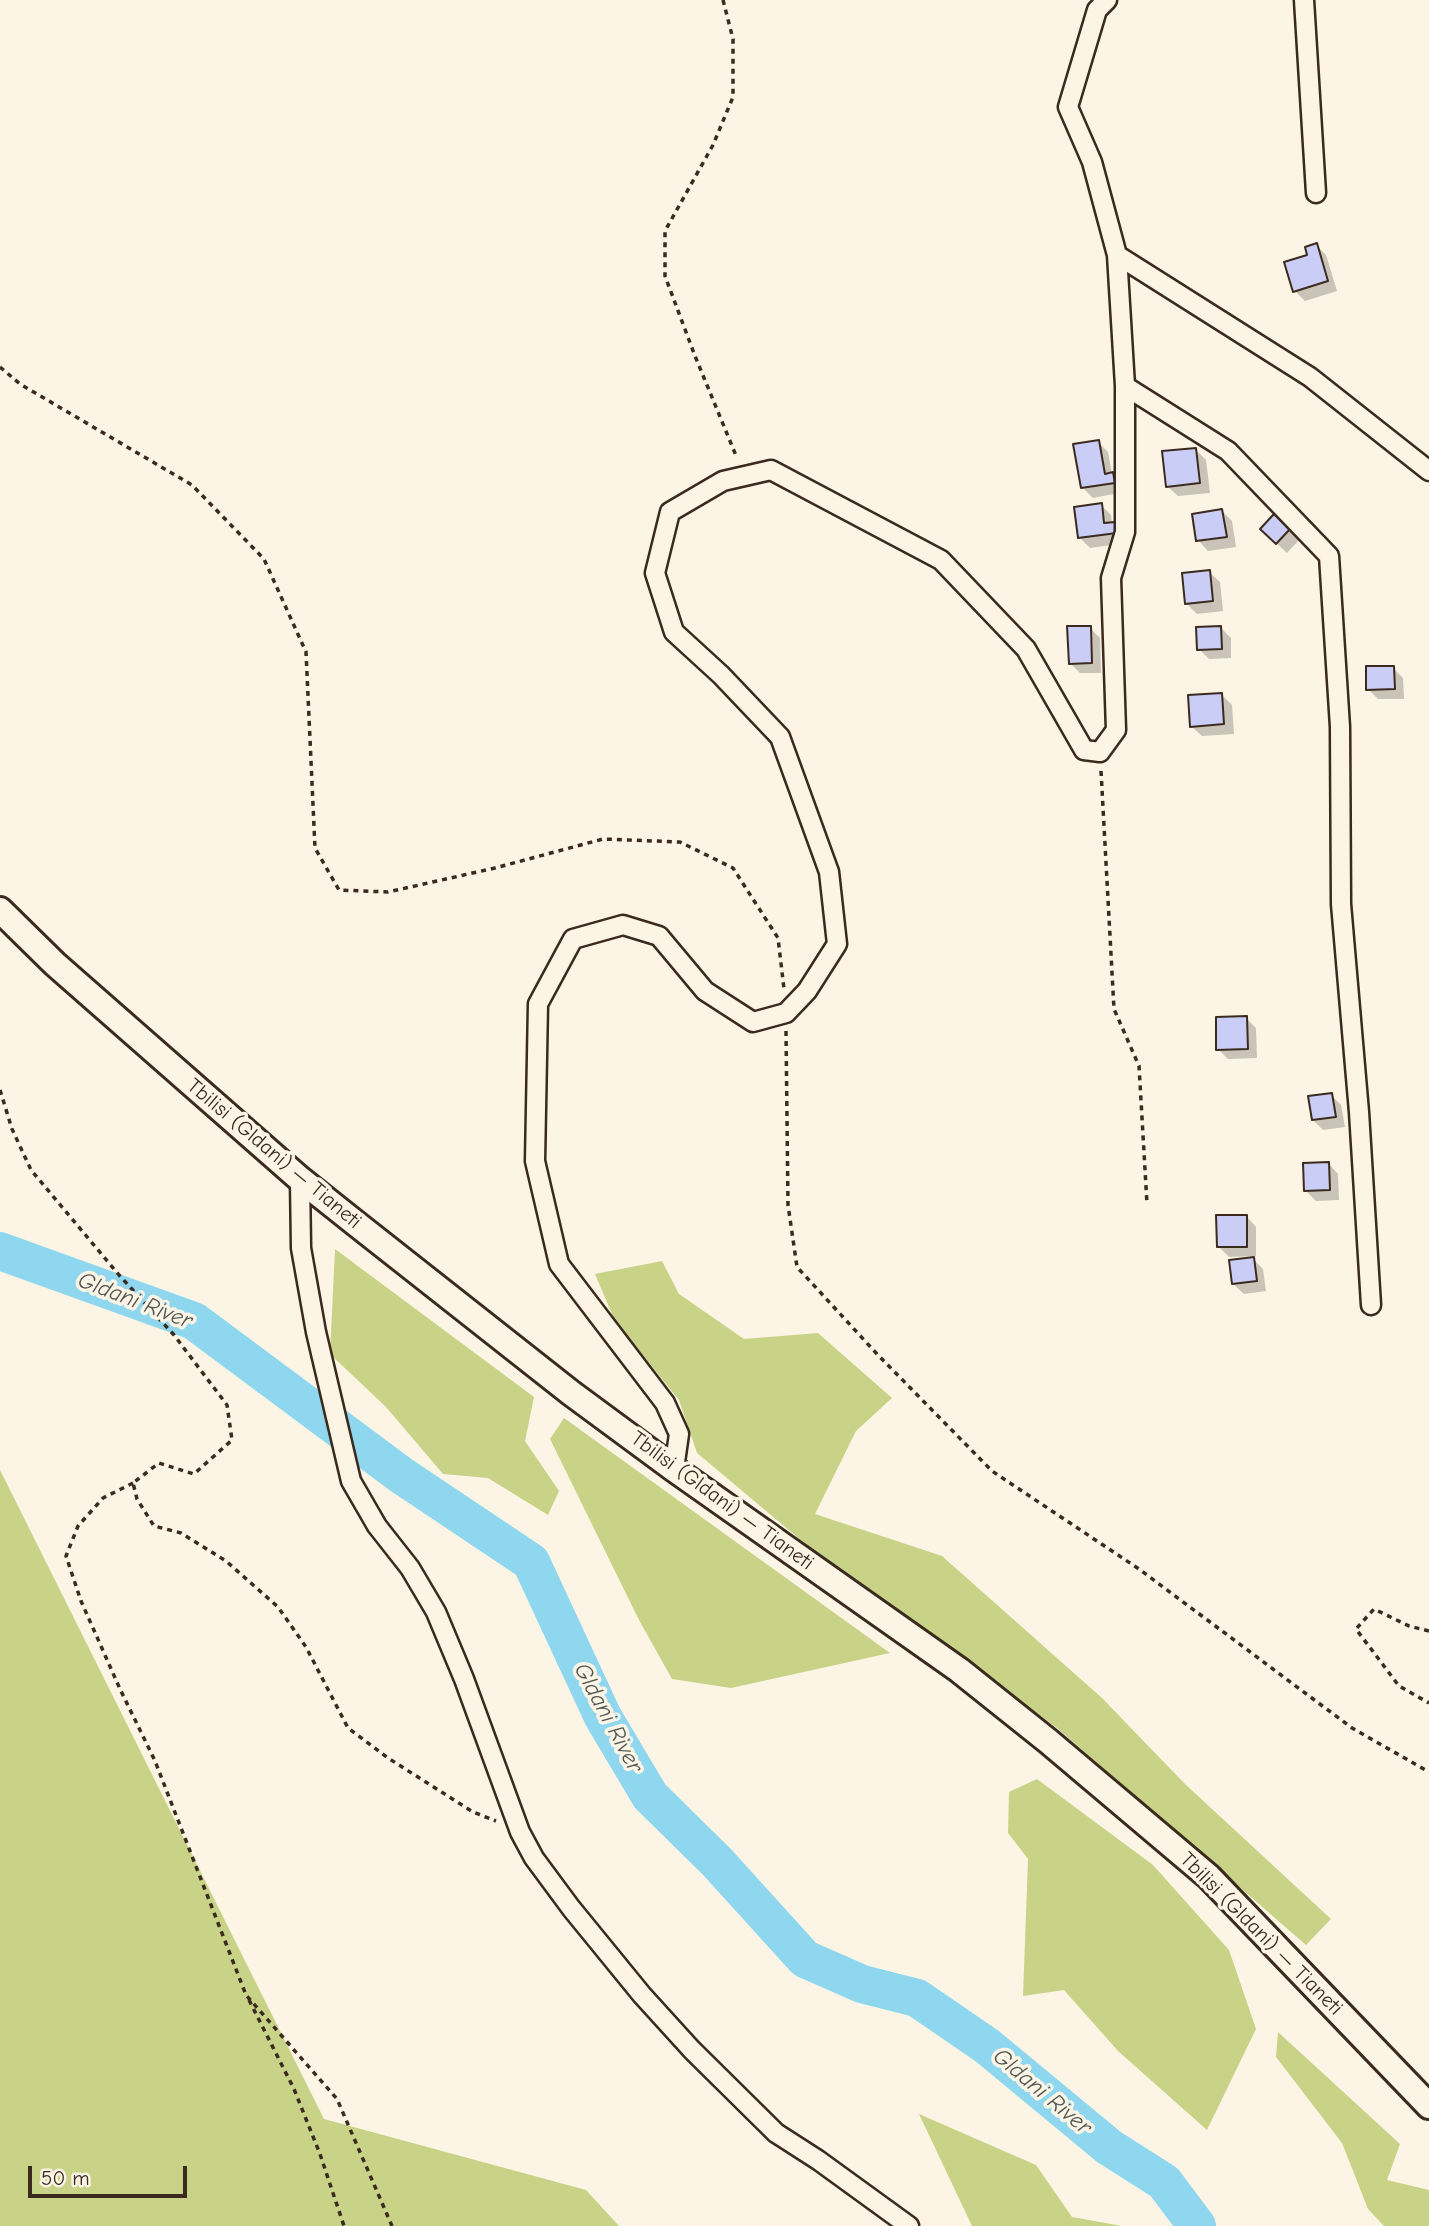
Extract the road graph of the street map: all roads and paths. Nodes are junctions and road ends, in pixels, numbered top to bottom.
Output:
1 (723, 0) edge
2 (1107, 0) edge
3 (1304, 0) edge
4 (1316, 193) dead end
5 (1117, 255) junction
6 (0, 367) edge
7 (1125, 386) junction
8 (1429, 471) edge
9 (744, 476) junction
10 (1100, 752) junction
11 (0, 910) edge
12 (786, 1013) junction
13 (0, 1090) edge
14 (300, 1178) junction
15 (1147, 1203) dead end
16 (1371, 1305) dead end
17 (674, 1469) junction
18 (133, 1482) junction
19 (1429, 1631) edge
20 (1429, 1703) edge
21 (1429, 1772) edge
22 (520, 1832) junction
23 (246, 1995) junction
24 (1429, 2106) edge
25 (344, 2226) edge
26 (392, 2226) edge
27 (909, 2226) edge

1 - 9 path
2 - 5 street
3 - 4 street
5 - 7 street
5 - 8 street
6 - 12 path
7 - 10 street
7 - 16 street
9 - 10 street
9 - 12 street
10 - 15 path
11 - 14 main road, Tbilisi (Gldani) — Tianeti
12 - 17 street
12 - 21 path
13 - 18 path
14 - 17 main road, Tbilisi (Gldani) — Tianeti
14 - 22 street
17 - 24 main road, Tbilisi (Gldani) — Tianeti
18 - 22 path
18 - 23 path
19 - 20 path
22 - 27 street
23 - 25 path
23 - 26 path

